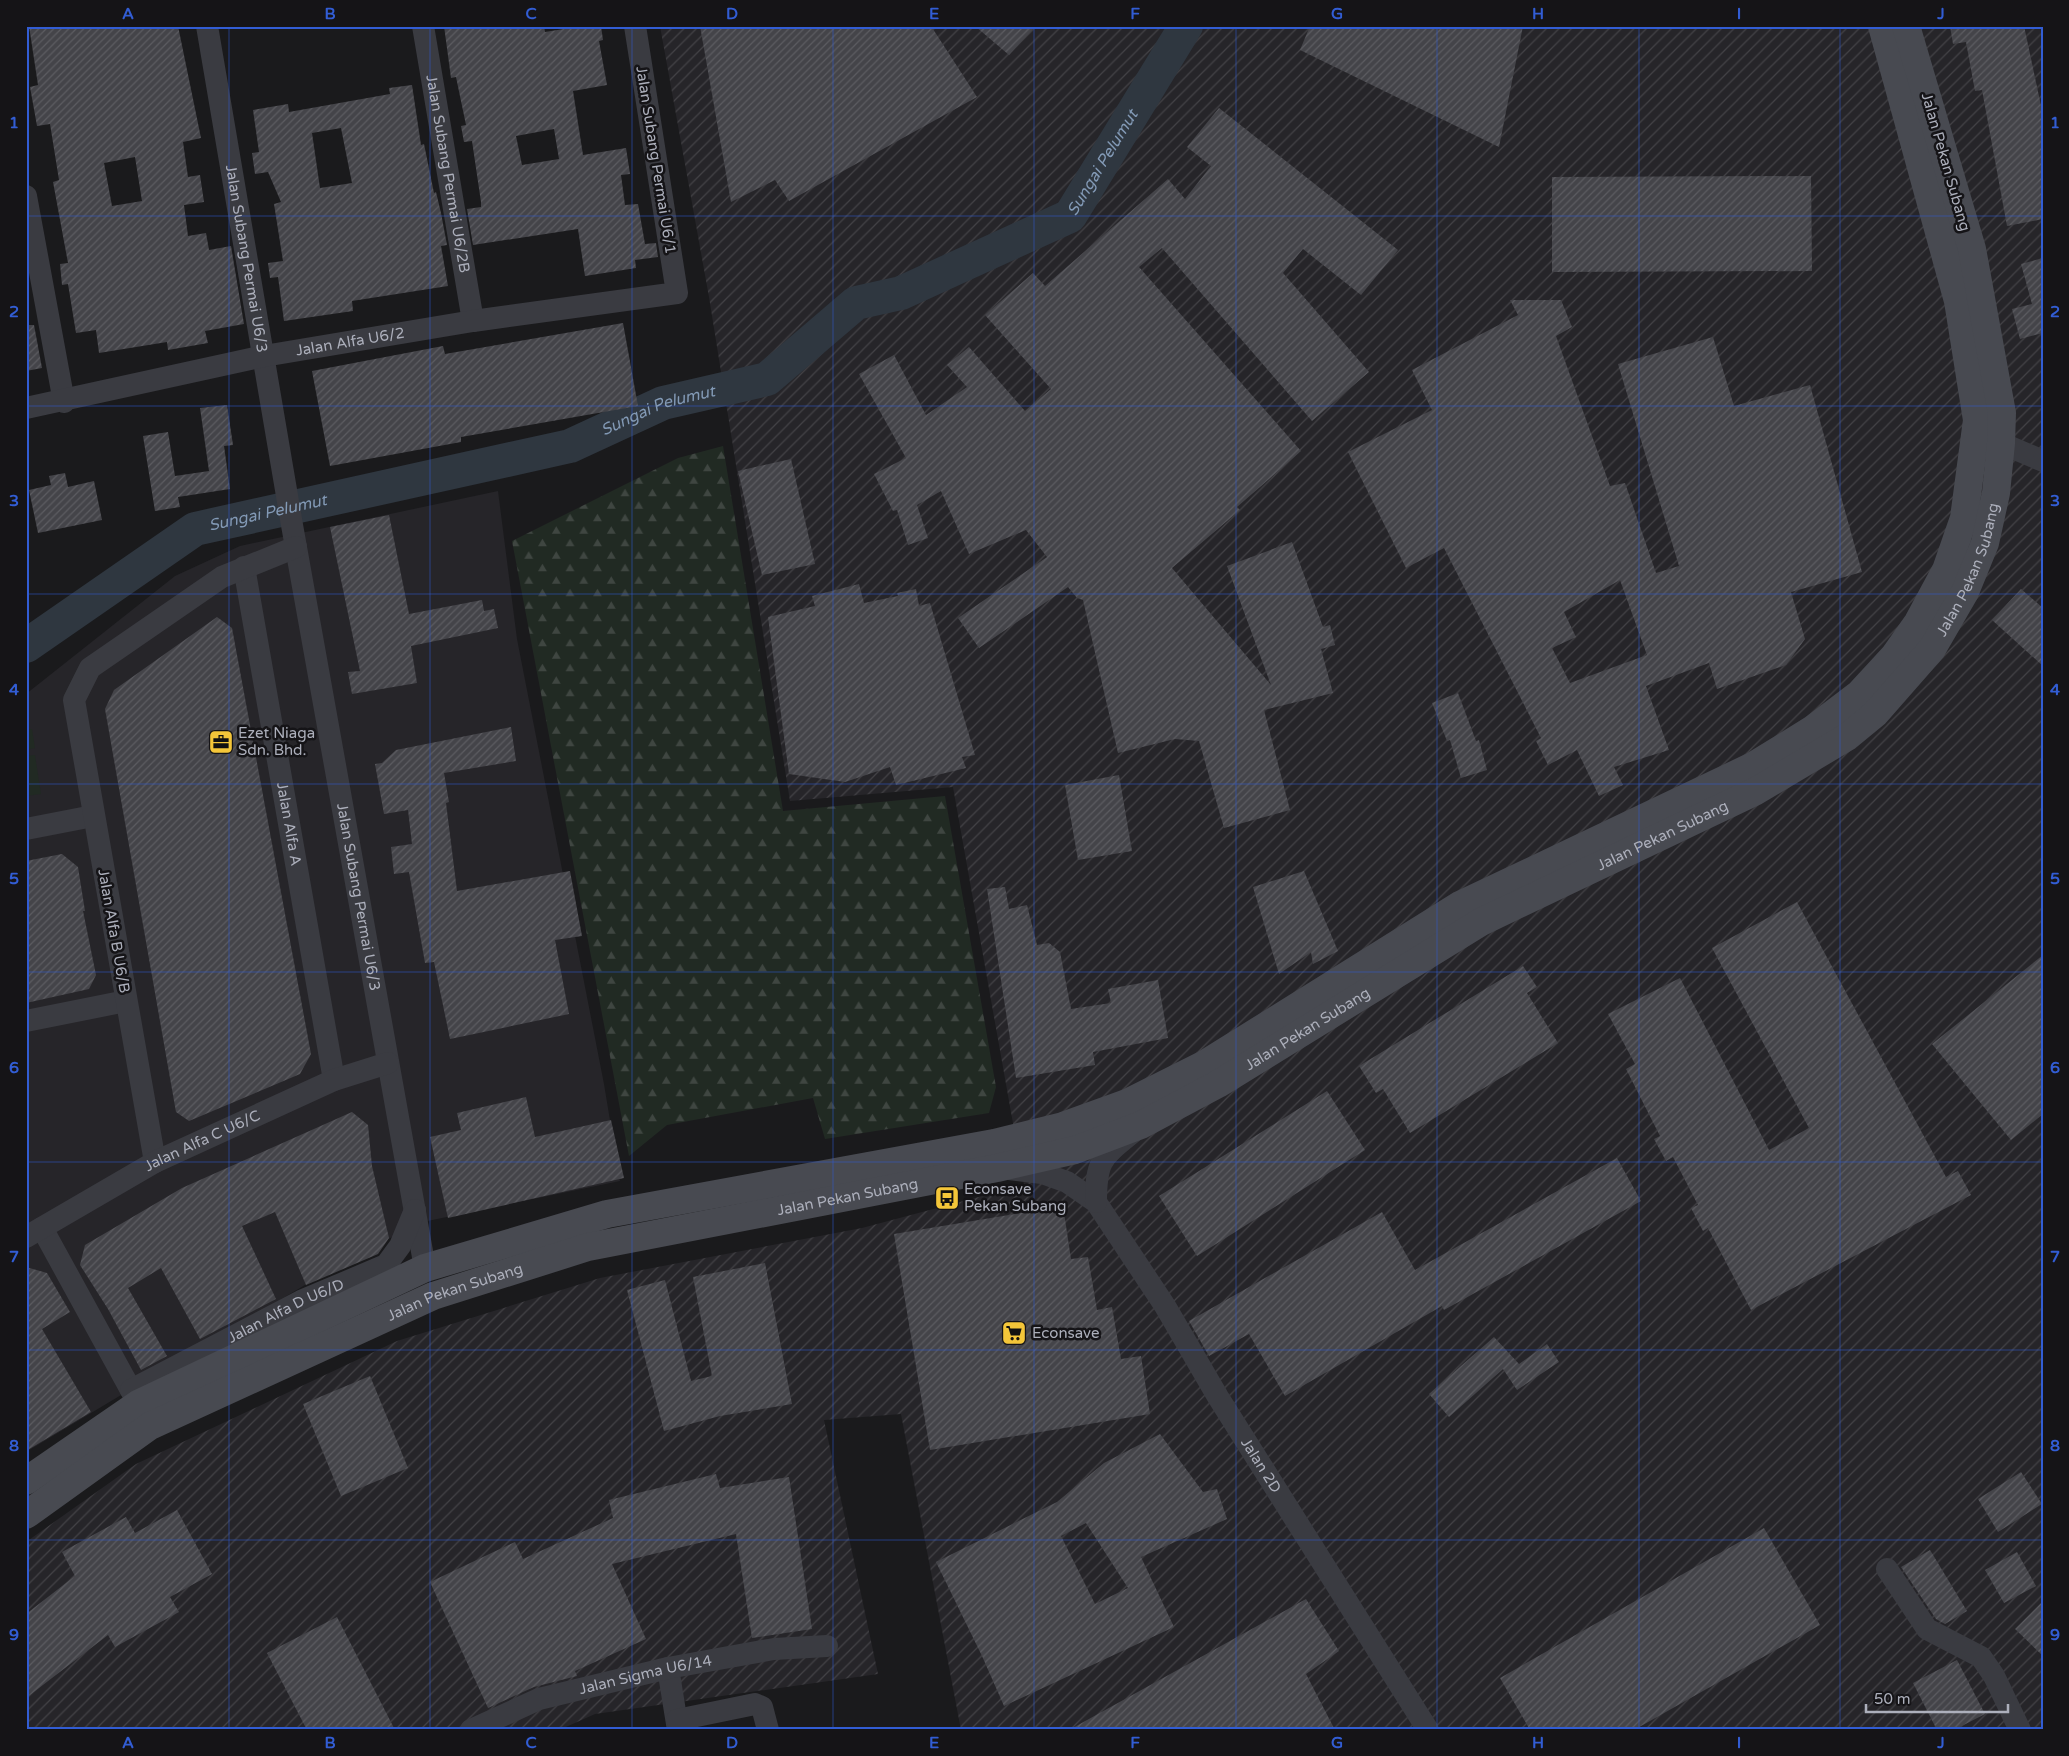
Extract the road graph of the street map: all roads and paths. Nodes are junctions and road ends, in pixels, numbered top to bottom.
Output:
1 (206, 26) edge
2 (422, 26) edge
3 (635, 26) edge
4 (1882, 26) edge
5 (1906, 26) edge
6 (26, 196) edge
7 (677, 293) joint
8 (472, 321) junction
9 (264, 356) junction
10 (64, 402) junction
11 (26, 408) edge
12 (2000, 443) junction
13 (2043, 461) edge
14 (296, 546) junction
15 (244, 567) junction
16 (93, 816) junction
17 (26, 829) edge
18 (126, 1000) junction
19 (26, 1021) edge
20 (388, 1063) junction
21 (334, 1080) junction
22 (1141, 1125) junction
23 (155, 1162) junction
24 (997, 1168) junction
25 (1096, 1202) junction
26 (415, 1210) junction
27 (34, 1233) edge
28 (425, 1268) junction
29 (135, 1397) junction
30 (26, 1481) edge
31 (26, 1516) edge
32 (1887, 1569) dead end
33 (827, 1646) dead end
34 (668, 1668) junction
35 (677, 1725) edge
36 (471, 1730) edge
37 (768, 1730) edge
38 (1428, 1730) edge
39 (2020, 1730) edge

1 - 9 street, Jalan Subang Permai U6/3
2 - 8 street, Jalan Subang Permai U6/2B
3 - 7 street, Jalan Subang Permai U6/1
4 - 28 main road, Jalan Pekan Subang
5 - 12 main road, Jalan Pekan Subang
6 - 10 street
7 - 8 street, Jalan Alfa U6/2
8 - 9 street, Jalan Alfa U6/2
9 - 10 street, Jalan Alfa U6/2
9 - 14 street, Jalan Subang Permai U6/3
10 - 11 street, Jalan Alfa U6/2
12 - 13 street
12 - 22 main road, Jalan Pekan Subang
14 - 15 street
14 - 20 street, Jalan Subang Permai U6/3
15 - 16 street, Jalan Alfa B U6/B
15 - 21 street, Jalan Alfa A
16 - 17 street
16 - 18 street, Jalan Alfa B U6/B
18 - 19 street
18 - 23 street, Jalan Alfa B U6/B
20 - 21 street, Jalan Alfa C U6/C
20 - 26 street, Jalan Subang Permai U6/3
21 - 23 street, Jalan Alfa C U6/C
22 - 24 main road, Jalan Pekan Subang
22 - 25 street
23 - 27 street, Jalan Alfa C U6/C
24 - 25 street, Jalan 2D
24 - 31 main road, Jalan Pekan Subang
25 - 38 street, Jalan 2D
26 - 28 street, Jalan Subang Permai U6/3
26 - 29 street, Jalan Alfa D U6/D
27 - 29 street
28 - 29 main road, Jalan Pekan Subang
29 - 30 main road, Jalan Pekan Subang
32 - 39 street
33 - 34 street, Jalan Sigma U6/14
34 - 35 street
34 - 36 street, Jalan Sigma U6/14
35 - 37 street

